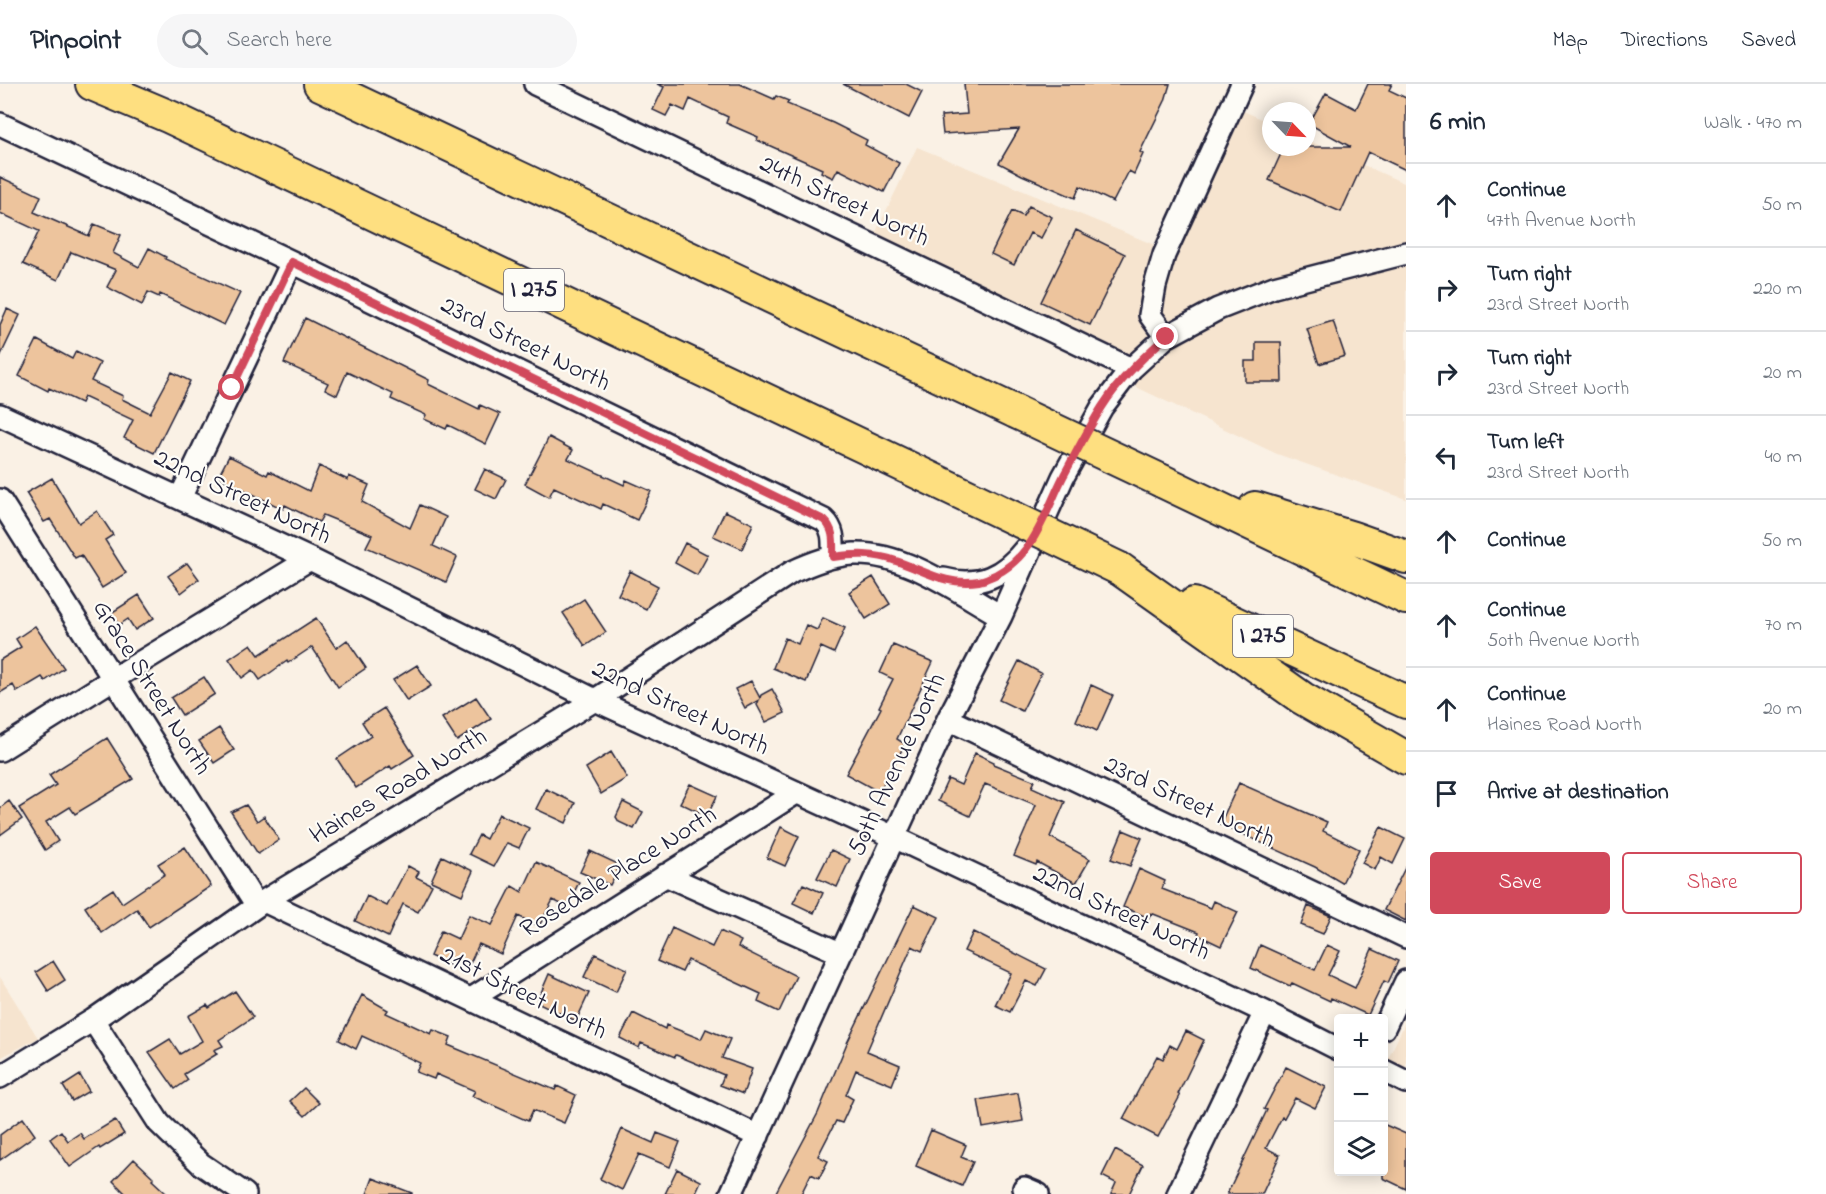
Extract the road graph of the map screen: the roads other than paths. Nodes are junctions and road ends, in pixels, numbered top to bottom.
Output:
1 (92, 84) edge
2 (320, 84) edge
3 (535, 84) edge
4 (1242, 84) edge
5 (0, 124) edge
6 (1406, 253) edge
7 (292, 262) junction
8 (1166, 337) junction
9 (1131, 369) junction
10 (0, 415) edge
11 (1162, 481) junction
12 (180, 498) junction
13 (0, 500) edge
14 (1038, 533) junction
15 (833, 557) junction
16 (1406, 557) edge
17 (310, 559) junction
18 (1119, 569) junction
19 (931, 576) junction
20 (1406, 598) edge
21 (1001, 616) junction
22 (113, 679) junction
23 (595, 700) junction
24 (1406, 702) edge
25 (948, 719) junction
26 (0, 750) edge
27 (1406, 758) edge
28 (796, 793) junction
29 (894, 837) junction
30 (665, 875) junction
31 (261, 903) junction
32 (1406, 937) edge
33 (840, 953) junction
34 (1406, 981) edge
35 (471, 999) junction
36 (1265, 1012) junction
37 (1388, 1018) edge
38 (93, 1020) junction
39 (1334, 1047) edge
40 (1388, 1073) edge
41 (0, 1077) edge
42 (1406, 1082) edge
43 (758, 1136) junction
44 (245, 1194) edge
45 (731, 1194) edge
46 (1178, 1194) edge

1 - 18 highway, I 275, bridge
2 - 11 highway, bridge
3 - 9 street, 24th Street North
4 - 8 street
5 - 7 street, 23rd Street North
6 - 8 street
7 - 12 street
7 - 15 street, 23rd Street North
8 - 9 street
9 - 14 street, 50th Avenue North
10 - 12 street, 22nd Street North
11 - 16 highway
11 - 20 highway
12 - 17 street, 22nd Street North
13 - 22 street, Grace Street North
14 - 19 street
14 - 21 street, 50th Avenue North
15 - 19 street
15 - 23 street, Haines Road North
17 - 22 street
17 - 23 street, 22nd Street North
18 - 24 highway, I 275
18 - 27 highway
19 - 21 street
21 - 25 street, 50th Avenue North
22 - 26 street
22 - 31 street, Grace Street North
23 - 28 street, 22nd Street North
23 - 31 street, Haines Road North
25 - 29 street, 50th Avenue North
25 - 32 street, 23rd Street North
28 - 29 street, 22nd Street North
28 - 30 street, Rosedale Place North
29 - 33 street, 50th Avenue North
29 - 36 street, 22nd Street North
30 - 33 street
30 - 35 street, Rosedale Place North
31 - 35 street, 21st Street North
31 - 38 street, Haines Road North
33 - 43 street, 50th Avenue North
34 - 37 street
35 - 43 street, 21st Street North
36 - 39 street, 22nd Street North
36 - 46 street
38 - 41 street, Haines Road North
38 - 44 street
40 - 42 street
43 - 45 street, 50th Avenue North

